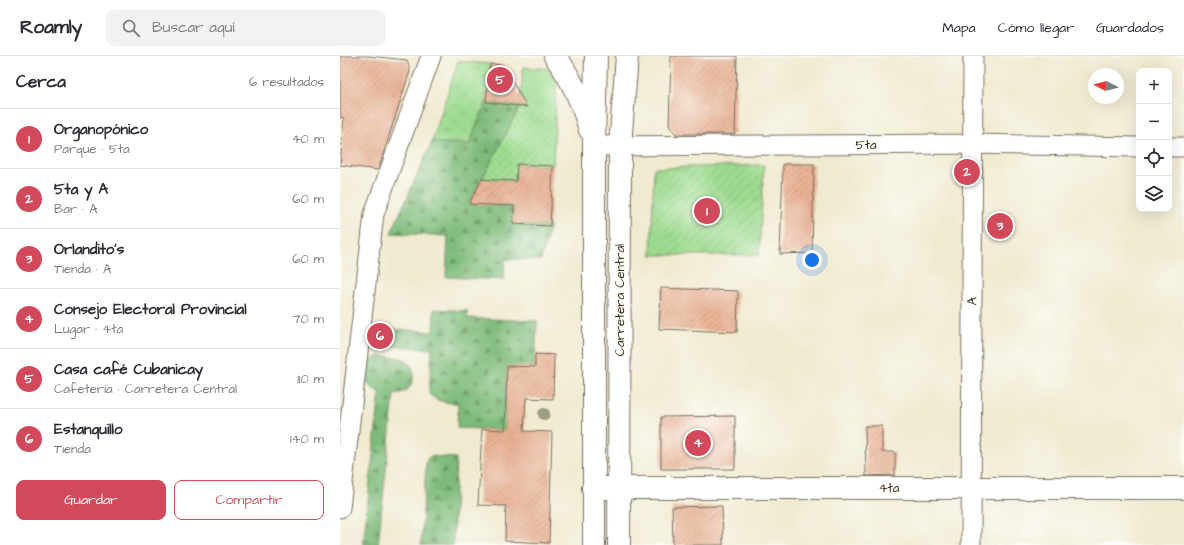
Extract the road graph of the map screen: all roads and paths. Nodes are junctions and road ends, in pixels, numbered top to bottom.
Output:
1 (431, 56) edge
2 (555, 56) edge
3 (596, 56) edge
4 (627, 56) edge
5 (973, 56) edge
6 (973, 144) junction
7 (594, 146) junction
8 (620, 146) junction
9 (1136, 147) edge
10 (1172, 147) edge
11 (1184, 147) edge
12 (593, 488) junction
13 (619, 488) junction
14 (970, 488) junction
15 (1184, 488) edge
16 (340, 508) edge
17 (594, 545) edge
18 (618, 545) edge
19 (971, 545) edge

1 - 16 street
2 - 7 main road
3 - 7 main road, Carretera Central
4 - 8 main road, Carretera Central
5 - 6 street, A
6 - 8 street, 5ta
6 - 9 street, 5ta
6 - 14 street, A
7 - 8 street, 5ta
7 - 12 main road, Carretera Central
8 - 13 main road, Carretera Central
10 - 11 street
12 - 13 main road, 4ta
12 - 17 main road, Carretera Central
13 - 14 main road, 4ta
13 - 18 main road, Carretera Central
14 - 15 main road, 4ta
14 - 19 street, A

